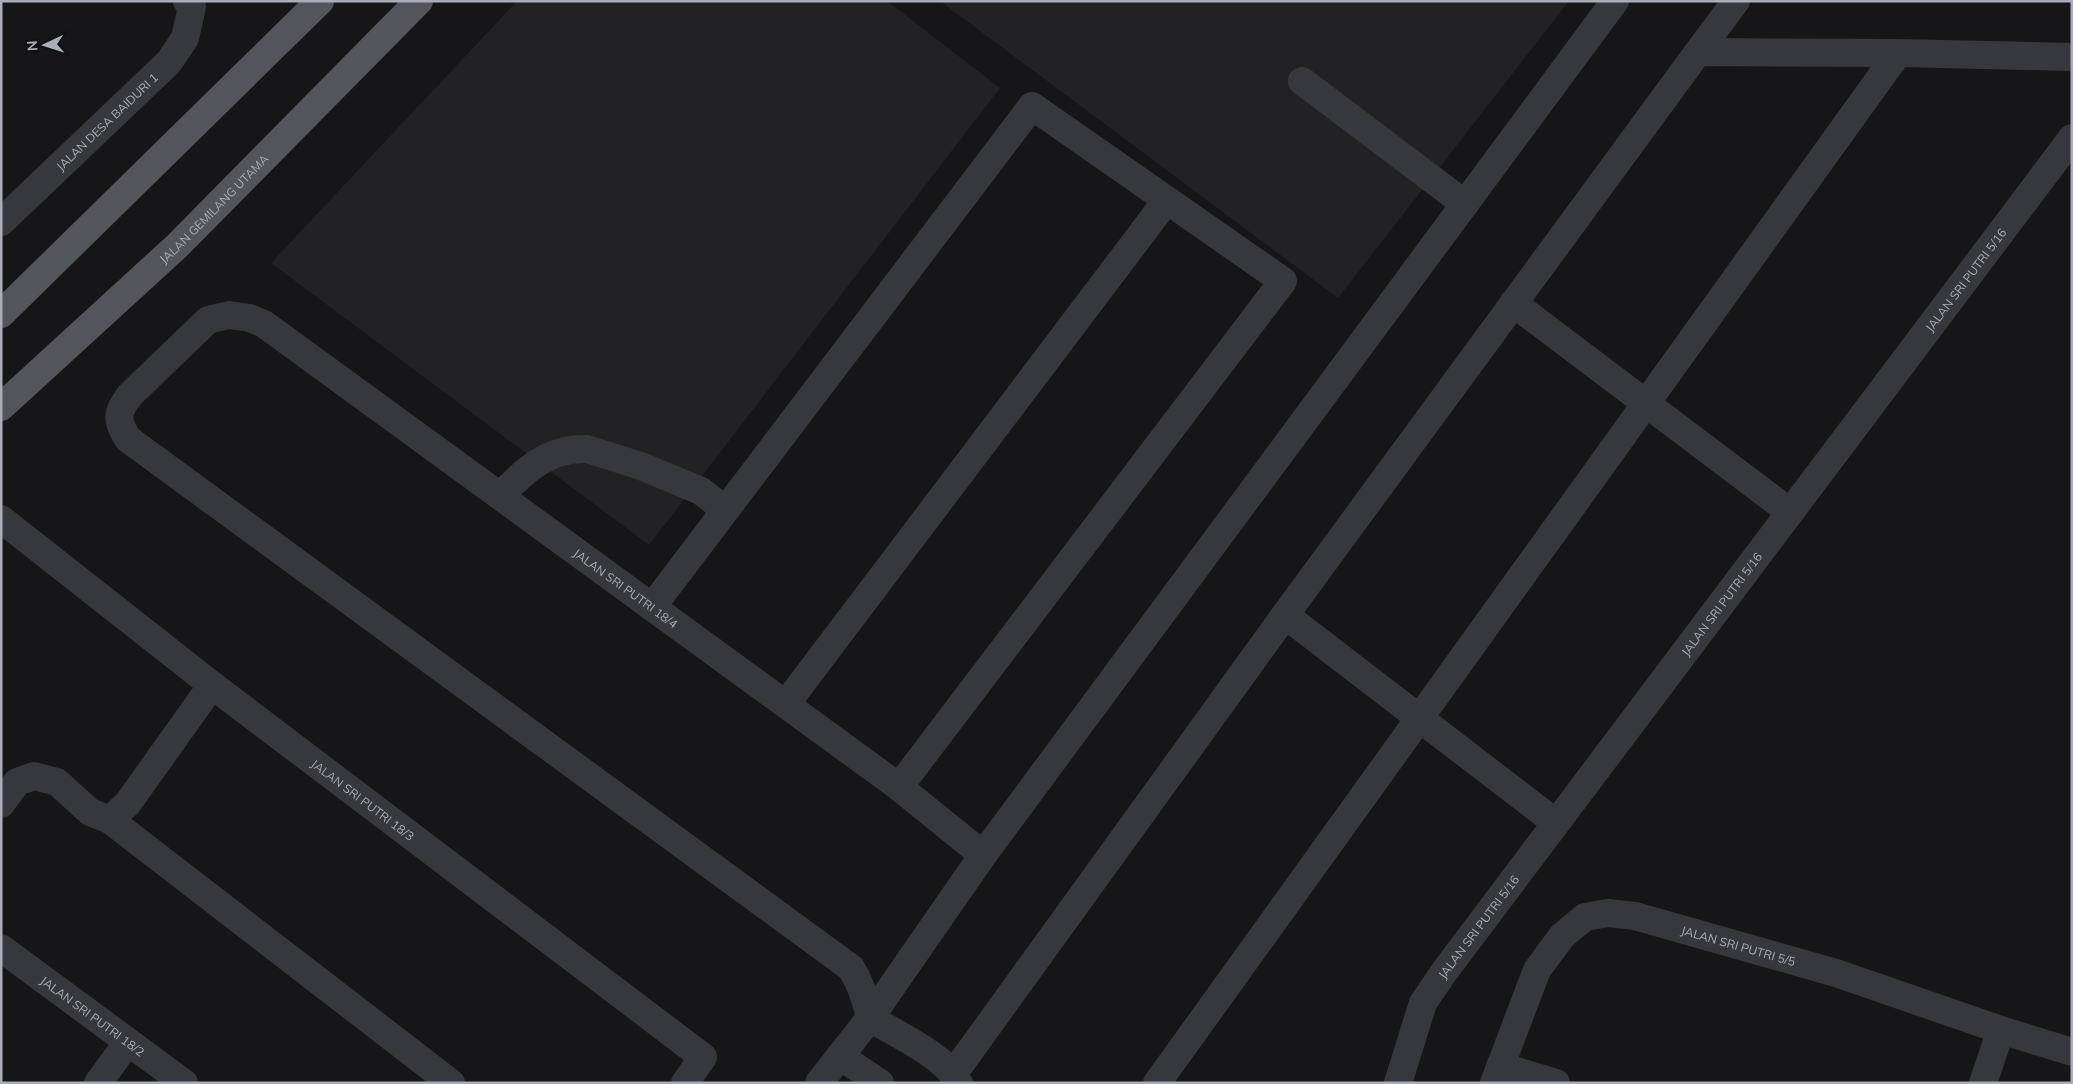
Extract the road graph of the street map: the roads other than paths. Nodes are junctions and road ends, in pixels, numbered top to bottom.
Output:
1 (320, 1) edge
2 (420, 1) edge
3 (1615, 1) edge
4 (1736, 1) edge
5 (189, 4) edge
6 (1698, 52) junction
7 (1898, 53) junction
8 (2072, 57) edge
9 (1302, 81) dead end
10 (2072, 138) edge
11 (1167, 200) junction
12 (1464, 204) junction
13 (1, 222) edge
14 (1512, 304) junction
15 (1, 314) edge
16 (1646, 403) junction
17 (1, 407) edge
18 (500, 496) junction
19 (725, 510) junction
20 (1790, 512) junction
21 (1, 519) edge
22 (652, 607) junction
23 (1284, 615) junction
24 (212, 685) junction
25 (786, 704) junction
26 (1420, 719) junction
27 (899, 787) junction
28 (1, 804) edge
29 (110, 820) junction
30 (1556, 823) junction
31 (983, 855) junction
32 (1, 948) edge
33 (870, 1018) junction
34 (2000, 1030) junction
35 (128, 1042) junction
36 (2072, 1052) edge
37 (840, 1056) junction
38 (1497, 1074) edge
39 (956, 1078) edge
40 (98, 1083) edge
41 (184, 1083) edge
42 (451, 1083) edge
43 (684, 1083) edge
44 (819, 1083) edge
45 (880, 1083) edge
46 (1157, 1083) edge
47 (1398, 1083) edge
48 (1556, 1083) edge
49 (1983, 1083) edge

1 - 15 main road
2 - 17 main road, JALAN GEMILANG UTAMA
3 - 12 street
4 - 6 street
5 - 13 street, JALAN DESA BAIDURI 1
6 - 7 street
6 - 14 street
7 - 8 street
7 - 16 street
9 - 12 street
10 - 20 street, JALAN SRI PUTRI 5/16
11 - 19 street
11 - 25 street
11 - 27 street
12 - 31 street
14 - 16 street
14 - 23 street
16 - 20 street
16 - 26 street
18 - 19 street
18 - 22 street, JALAN SRI PUTRI 18/4
18 - 33 street, JALAN SRI PUTRI 18/4
19 - 22 street
20 - 30 street, JALAN SRI PUTRI 5/16
21 - 24 street, JALAN SRI PUTRI 18/3
22 - 25 street, JALAN SRI PUTRI 18/4
23 - 26 street
23 - 39 street
24 - 29 street
24 - 43 street, JALAN SRI PUTRI 18/3
25 - 27 street, JALAN SRI PUTRI 18/4
26 - 30 street
26 - 46 street
27 - 31 street, JALAN SRI PUTRI 18/4
28 - 29 street
29 - 42 street
30 - 47 street, JALAN SRI PUTRI 5/16
31 - 33 street
32 - 35 street, JALAN SRI PUTRI 18/2
33 - 37 street
33 - 39 street
34 - 36 street, JALAN SRI PUTRI 5/5
34 - 38 street, JALAN SRI PUTRI 5/5
34 - 49 street
35 - 40 street
35 - 41 street, JALAN SRI PUTRI 18/2
37 - 44 street
37 - 45 street
38 - 48 street

